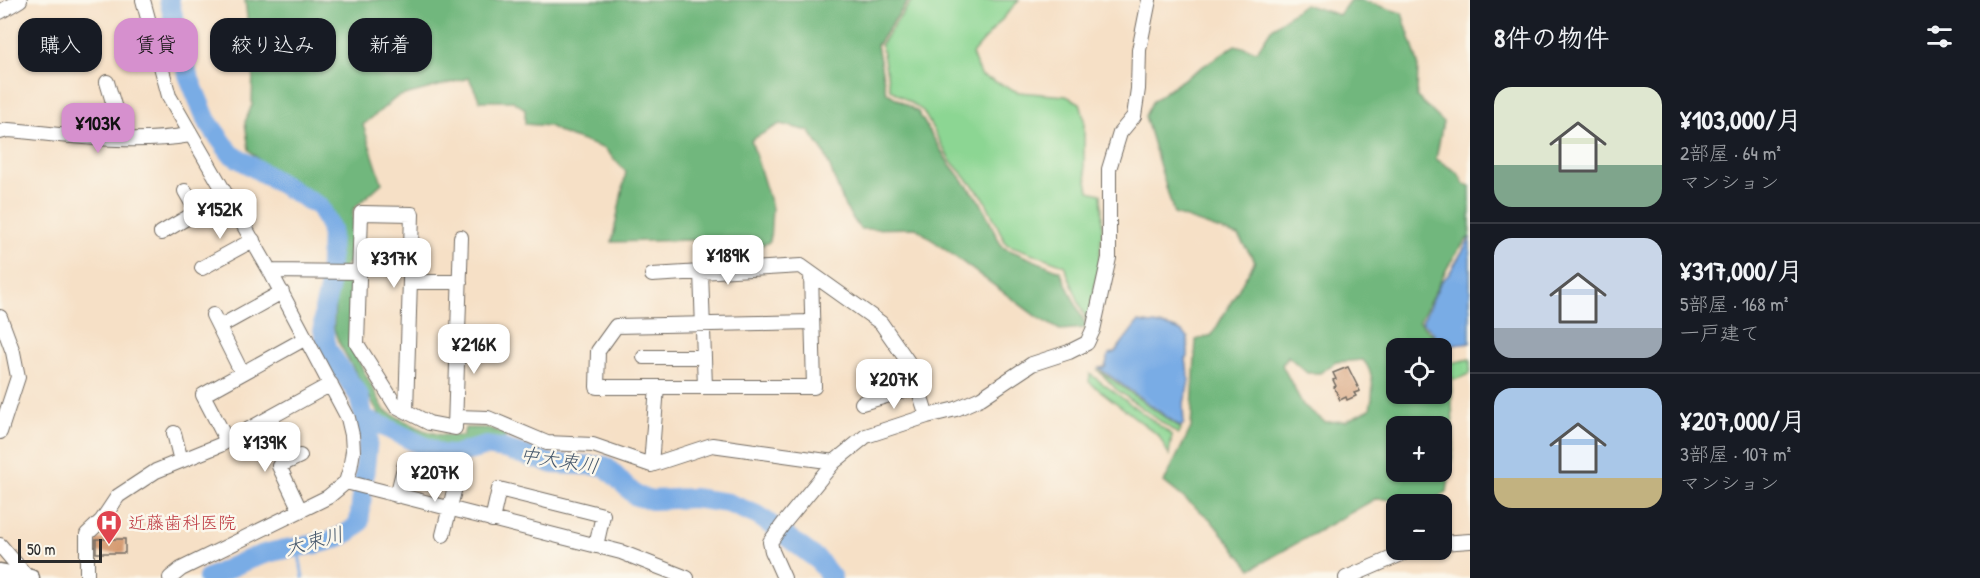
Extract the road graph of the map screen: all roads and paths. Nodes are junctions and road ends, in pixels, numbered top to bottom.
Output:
1 (20, 0) edge
2 (143, 0) edge
3 (1149, 0) edge
4 (0, 12) edge
5 (107, 82) dead end
6 (0, 132) edge
7 (190, 135) junction
8 (124, 140) junction
9 (185, 191) dead end
10 (226, 195) junction
11 (197, 212) junction
12 (161, 233) dead end
13 (461, 237) dead end
14 (253, 240) junction
15 (202, 268) dead end
16 (270, 271) junction
17 (353, 272) junction
18 (701, 272) junction
19 (811, 273) junction
20 (652, 275) dead end
21 (410, 282) junction
22 (460, 282) junction
23 (282, 292) junction
24 (0, 317) edge
25 (812, 322) junction
26 (703, 324) junction
27 (306, 338) junction
28 (644, 357) dead end
29 (704, 357) junction
30 (242, 374) junction
31 (331, 384) junction
32 (657, 387) junction
33 (705, 387) junction
34 (917, 387) junction
35 (862, 403) dead end
36 (406, 411) junction
37 (927, 416) junction
38 (457, 417) junction
39 (0, 432) edge
40 (174, 433) dead end
41 (227, 441) junction
42 (300, 456) dead end
43 (181, 461) junction
44 (834, 462) junction
45 (405, 464) dead end
46 (651, 465) junction
47 (457, 480) dead end
48 (349, 483) junction
49 (397, 496) junction
50 (449, 509) junction
51 (300, 510) junction
52 (492, 520) junction
53 (443, 535) dead end
54 (1470, 540) edge
55 (1452, 542) edge
56 (0, 545) edge
57 (596, 546) junction
58 (1388, 560) edge
59 (0, 572) edge
60 (29, 578) edge
61 (87, 578) edge
62 (170, 578) edge
63 (687, 578) edge
64 (784, 578) edge
65 (1346, 578) edge

1 - 4 street
2 - 7 street
3 - 37 street
5 - 8 street
6 - 8 street
7 - 8 street
7 - 10 street
9 - 11 street
10 - 11 street
10 - 14 street
11 - 12 street
13 - 22 street
14 - 15 street
14 - 16 street
16 - 17 street
16 - 23 street
17 - 21 street
17 - 36 street
18 - 19 street
18 - 20 street
18 - 26 street
19 - 25 street
19 - 34 street
21 - 22 street
21 - 36 street
22 - 38 street
23 - 27 street
23 - 30 street
24 - 39 street
25 - 26 street
25 - 33 street
26 - 29 street
26 - 32 street
27 - 30 street
27 - 31 street
28 - 29 street
29 - 33 street
30 - 41 street
31 - 41 street
31 - 48 street
32 - 33 street
32 - 46 street
34 - 35 street
34 - 37 street
36 - 38 street
37 - 44 street
38 - 46 street
40 - 43 street
41 - 43 street
42 - 51 street
43 - 61 street
44 - 46 street
44 - 64 street
45 - 49 street
47 - 50 street
48 - 49 street
48 - 51 street
49 - 50 street
50 - 52 street
50 - 53 street
51 - 62 street
52 - 57 street
52 - 57 street
54 - 55 street
56 - 60 street
57 - 63 street
58 - 65 street
59 - 60 main road

